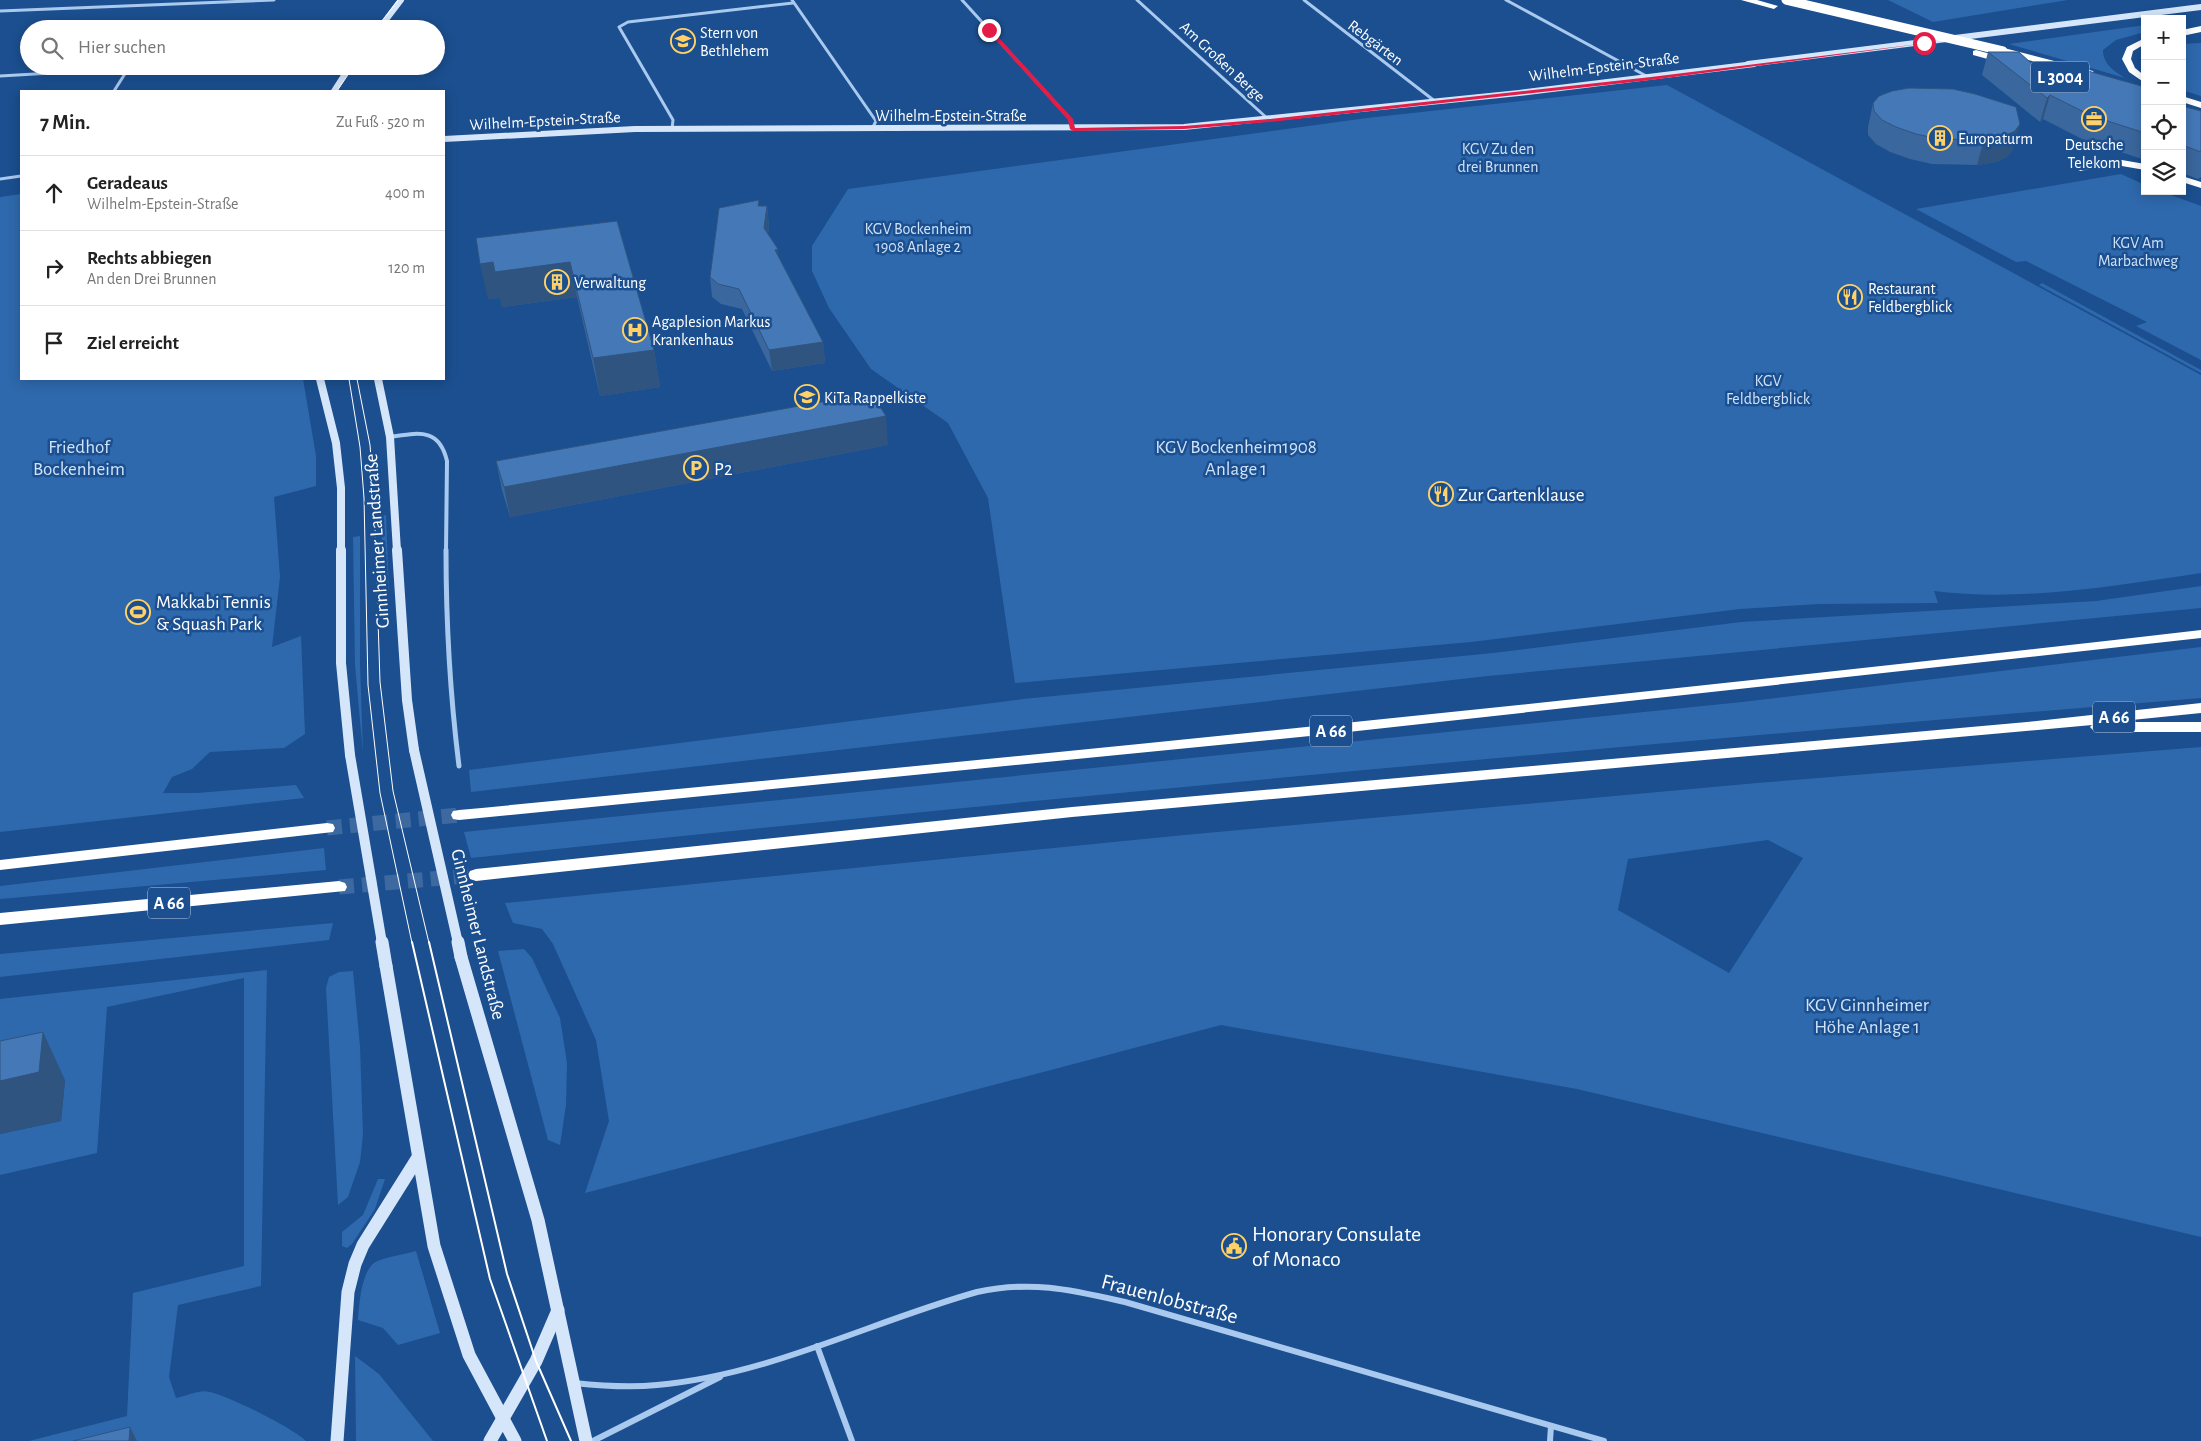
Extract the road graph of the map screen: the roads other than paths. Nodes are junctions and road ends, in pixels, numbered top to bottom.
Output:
1 (176, 0) edge
2 (274, 0) edge
3 (401, 0) edge
4 (962, 0) edge
5 (1137, 0) edge
6 (1304, 0) edge
7 (1506, 0) edge
8 (1745, 0) edge
9 (1751, 0) edge
10 (1786, 0) edge
11 (792, 1) edge
12 (172, 4) junction
13 (1774, 6) junction
14 (2201, 7) edge
15 (0, 11) edge
16 (386, 20) edge
17 (2201, 29) edge
18 (2186, 33) edge
19 (2186, 34) edge
20 (2201, 36) edge
21 (2141, 43) edge
22 (1754, 64) junction
23 (2032, 69) edge
24 (1645, 74) junction
25 (20, 75) edge
26 (124, 75) edge
27 (345, 75) edge
28 (2096, 75) edge
29 (0, 76) edge
30 (2141, 77) edge
31 (1651, 78) junction
32 (115, 90) edge
33 (336, 90) edge
34 (1457, 99) junction
35 (2186, 99) edge
36 (1436, 102) junction
37 (2199, 104) edge
38 (1269, 120) junction
39 (672, 129) junction
40 (872, 129) junction
41 (1073, 129) junction
42 (445, 139) edge
43 (2141, 166) edge
44 (2080, 168) dead end
45 (20, 176) edge
46 (0, 179) edge
47 (2186, 180) edge
48 (2201, 185) edge
49 (320, 380) edge
50 (378, 380) edge
51 (390, 437) junction
52 (2201, 634) edge
53 (2201, 708) edge
54 (2027, 727) junction
55 (2201, 727) edge
56 (460, 766) dead end
57 (459, 815) tunnel mouth
58 (327, 828) tunnel mouth
59 (0, 865) edge
60 (476, 875) tunnel mouth
61 (339, 887) tunnel mouth
62 (0, 919) edge
63 (418, 1159) junction
64 (558, 1310) junction
65 (818, 1346) junction
66 (727, 1373) junction
67 (573, 1382) junction
68 (503, 1422) junction
69 (1551, 1426) junction
70 (337, 1441) edge
71 (490, 1441) edge
72 (514, 1441) edge
73 (586, 1441) edge
74 (593, 1441) edge
75 (852, 1441) edge
76 (1550, 1441) edge
77 (1604, 1441) edge

1 - 12 street
2 - 12 street
3 - 16 main road
4 - 41 street
5 - 38 street, Am Großen Berge
6 - 36 street, Rebgärten
7 - 24 street
8 - 13 highway
9 - 13 highway, L 3004
10 - 28 highway, L 3004, bridge
11 - 39 street
11 - 40 street
12 - 15 street
13 - 23 highway, L 3004
14 - 22 main road, Wilhelm-Epstein-Straße
17 - 18 highway
19 - 20 highway
21 - 30 highway
22 - 24 main road, Wilhelm-Epstein-Straße
22 - 31 main road, Wilhelm-Epstein-Straße
24 - 31 street
24 - 34 main road, Wilhelm-Epstein-Straße
25 - 29 street
26 - 32 street
27 - 33 main road
31 - 34 main road, Wilhelm-Epstein-Straße
34 - 36 main road, Wilhelm-Epstein-Straße
35 - 37 highway
36 - 38 main road, Wilhelm-Epstein-Straße
38 - 41 main road, Wilhelm-Epstein-Straße
39 - 40 main road, Wilhelm-Epstein-Straße
39 - 42 main road, Wilhelm-Epstein-Straße
40 - 41 main road, Wilhelm-Epstein-Straße
43 - 44 highway
45 - 46 street
47 - 48 highway
49 - 63 main road, Ginnheimer Landstraße, bridge
50 - 51 main road, Ginnheimer Landstraße
51 - 56 street, Ginnheimer Landstraße
51 - 64 main road, Ginnheimer Landstraße, bridge
52 - 57 highway, A 66
53 - 54 highway, A 66
54 - 55 highway
54 - 60 highway, A 66
58 - 59 highway
61 - 62 highway, A 66
63 - 68 main road, Ginnheimer Landstraße
63 - 70 main road
64 - 67 main road, Ginnheimer Landstraße
64 - 68 main road
65 - 66 street, Frauenlobstraße
65 - 69 street, Frauenlobstraße
65 - 75 street
66 - 67 street, Frauenlobstraße
66 - 74 street, Frauenlobstraße
67 - 73 main road, Ginnheimer Landstraße
68 - 71 main road
68 - 72 main road, Ginnheimer Landstraße
69 - 76 street
69 - 77 street, Frauenlobstraße

